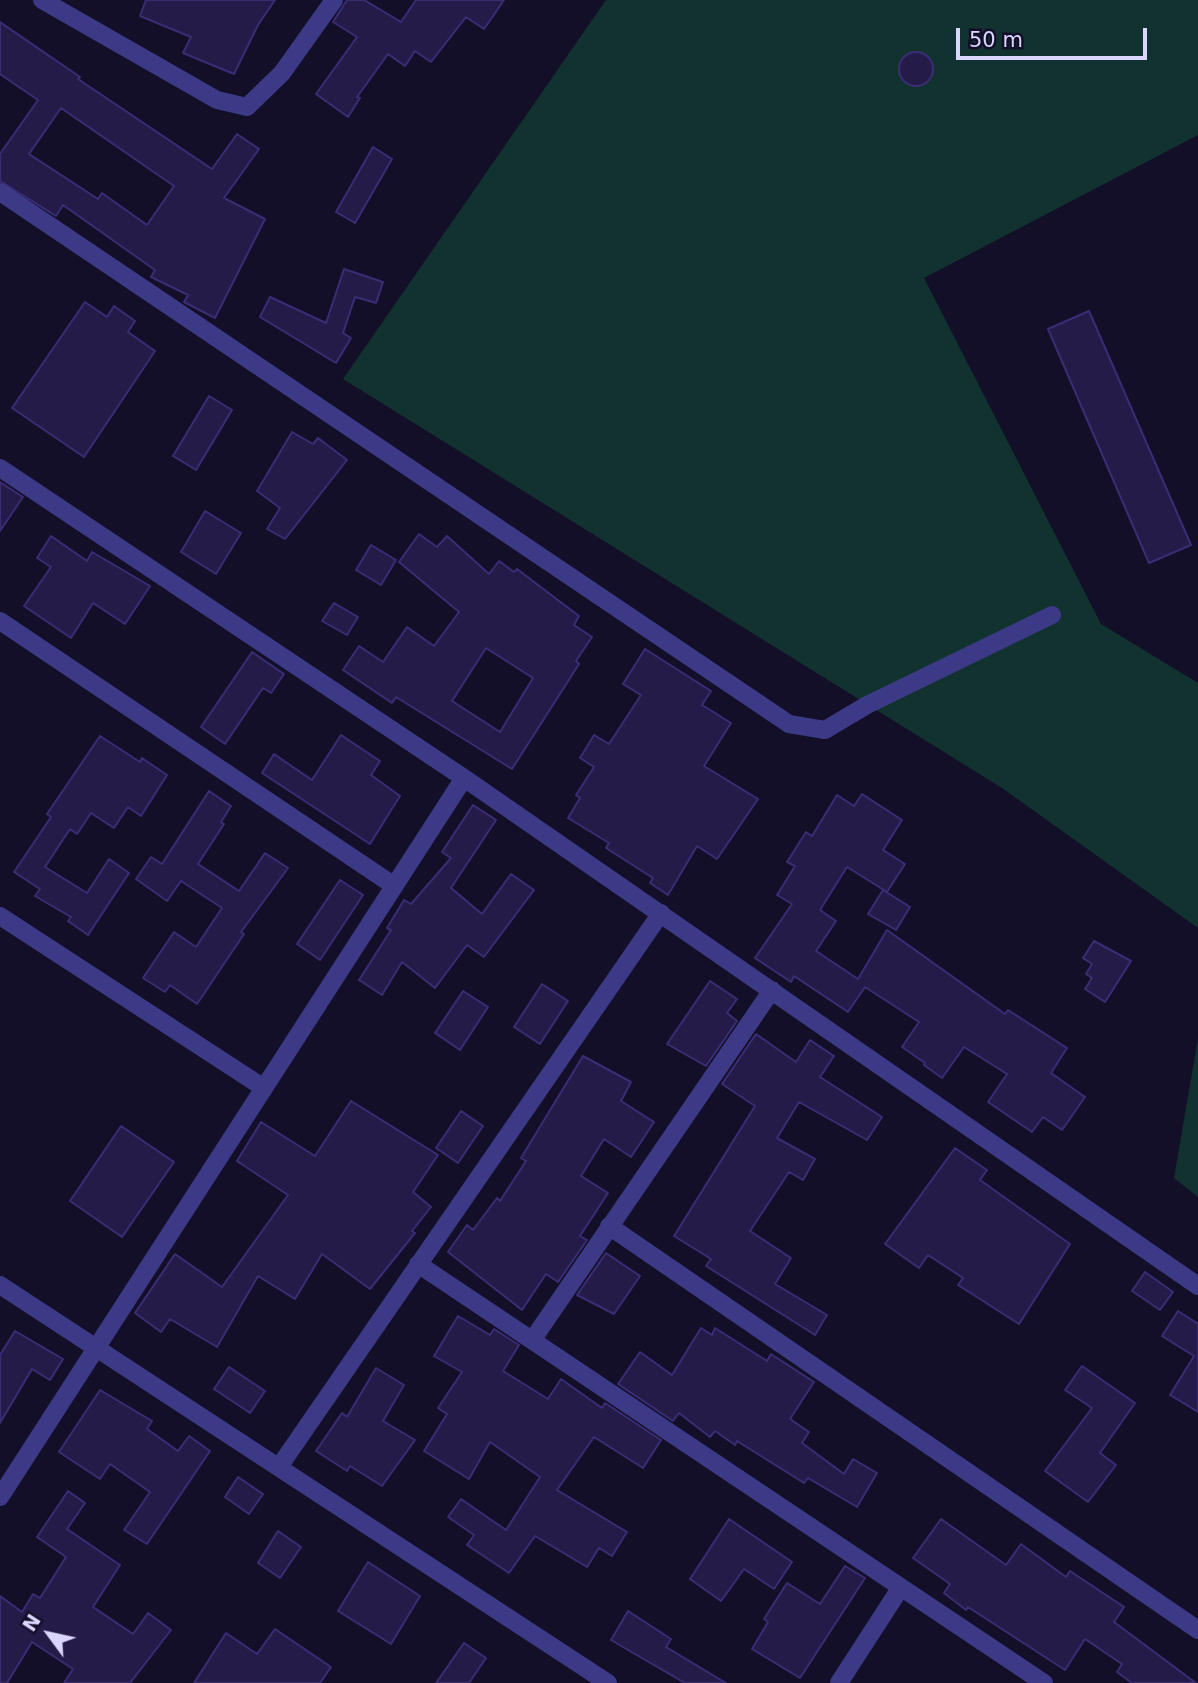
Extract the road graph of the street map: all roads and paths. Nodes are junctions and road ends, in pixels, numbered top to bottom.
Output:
1 (42, 0) edge
2 (334, 0) edge
3 (0, 192) edge
4 (0, 468) edge
5 (1052, 615) dead end
6 (0, 621) edge
7 (464, 778) junction
8 (393, 885) junction
9 (661, 913) junction
10 (0, 916) edge
11 (772, 990) junction
12 (264, 1088) junction
13 (609, 1226) junction
14 (418, 1264) junction
15 (0, 1285) edge
16 (1198, 1286) edge
17 (533, 1339) junction
18 (96, 1348) junction
19 (279, 1467) junction
20 (0, 1497) edge
21 (901, 1587) junction
22 (1198, 1630) edge
23 (608, 1683) edge
24 (839, 1683) edge
25 (1044, 1683) edge

1 - 2 street
3 - 5 street
4 - 7 street
6 - 8 street
7 - 8 street
7 - 9 street
8 - 12 street
9 - 11 street
9 - 14 street
10 - 12 street
11 - 13 street
11 - 16 street
12 - 18 street
13 - 17 street
13 - 22 street
14 - 17 street
14 - 19 street
15 - 18 street
17 - 21 street
18 - 19 street
18 - 20 street
19 - 23 street
21 - 24 street
21 - 25 street

